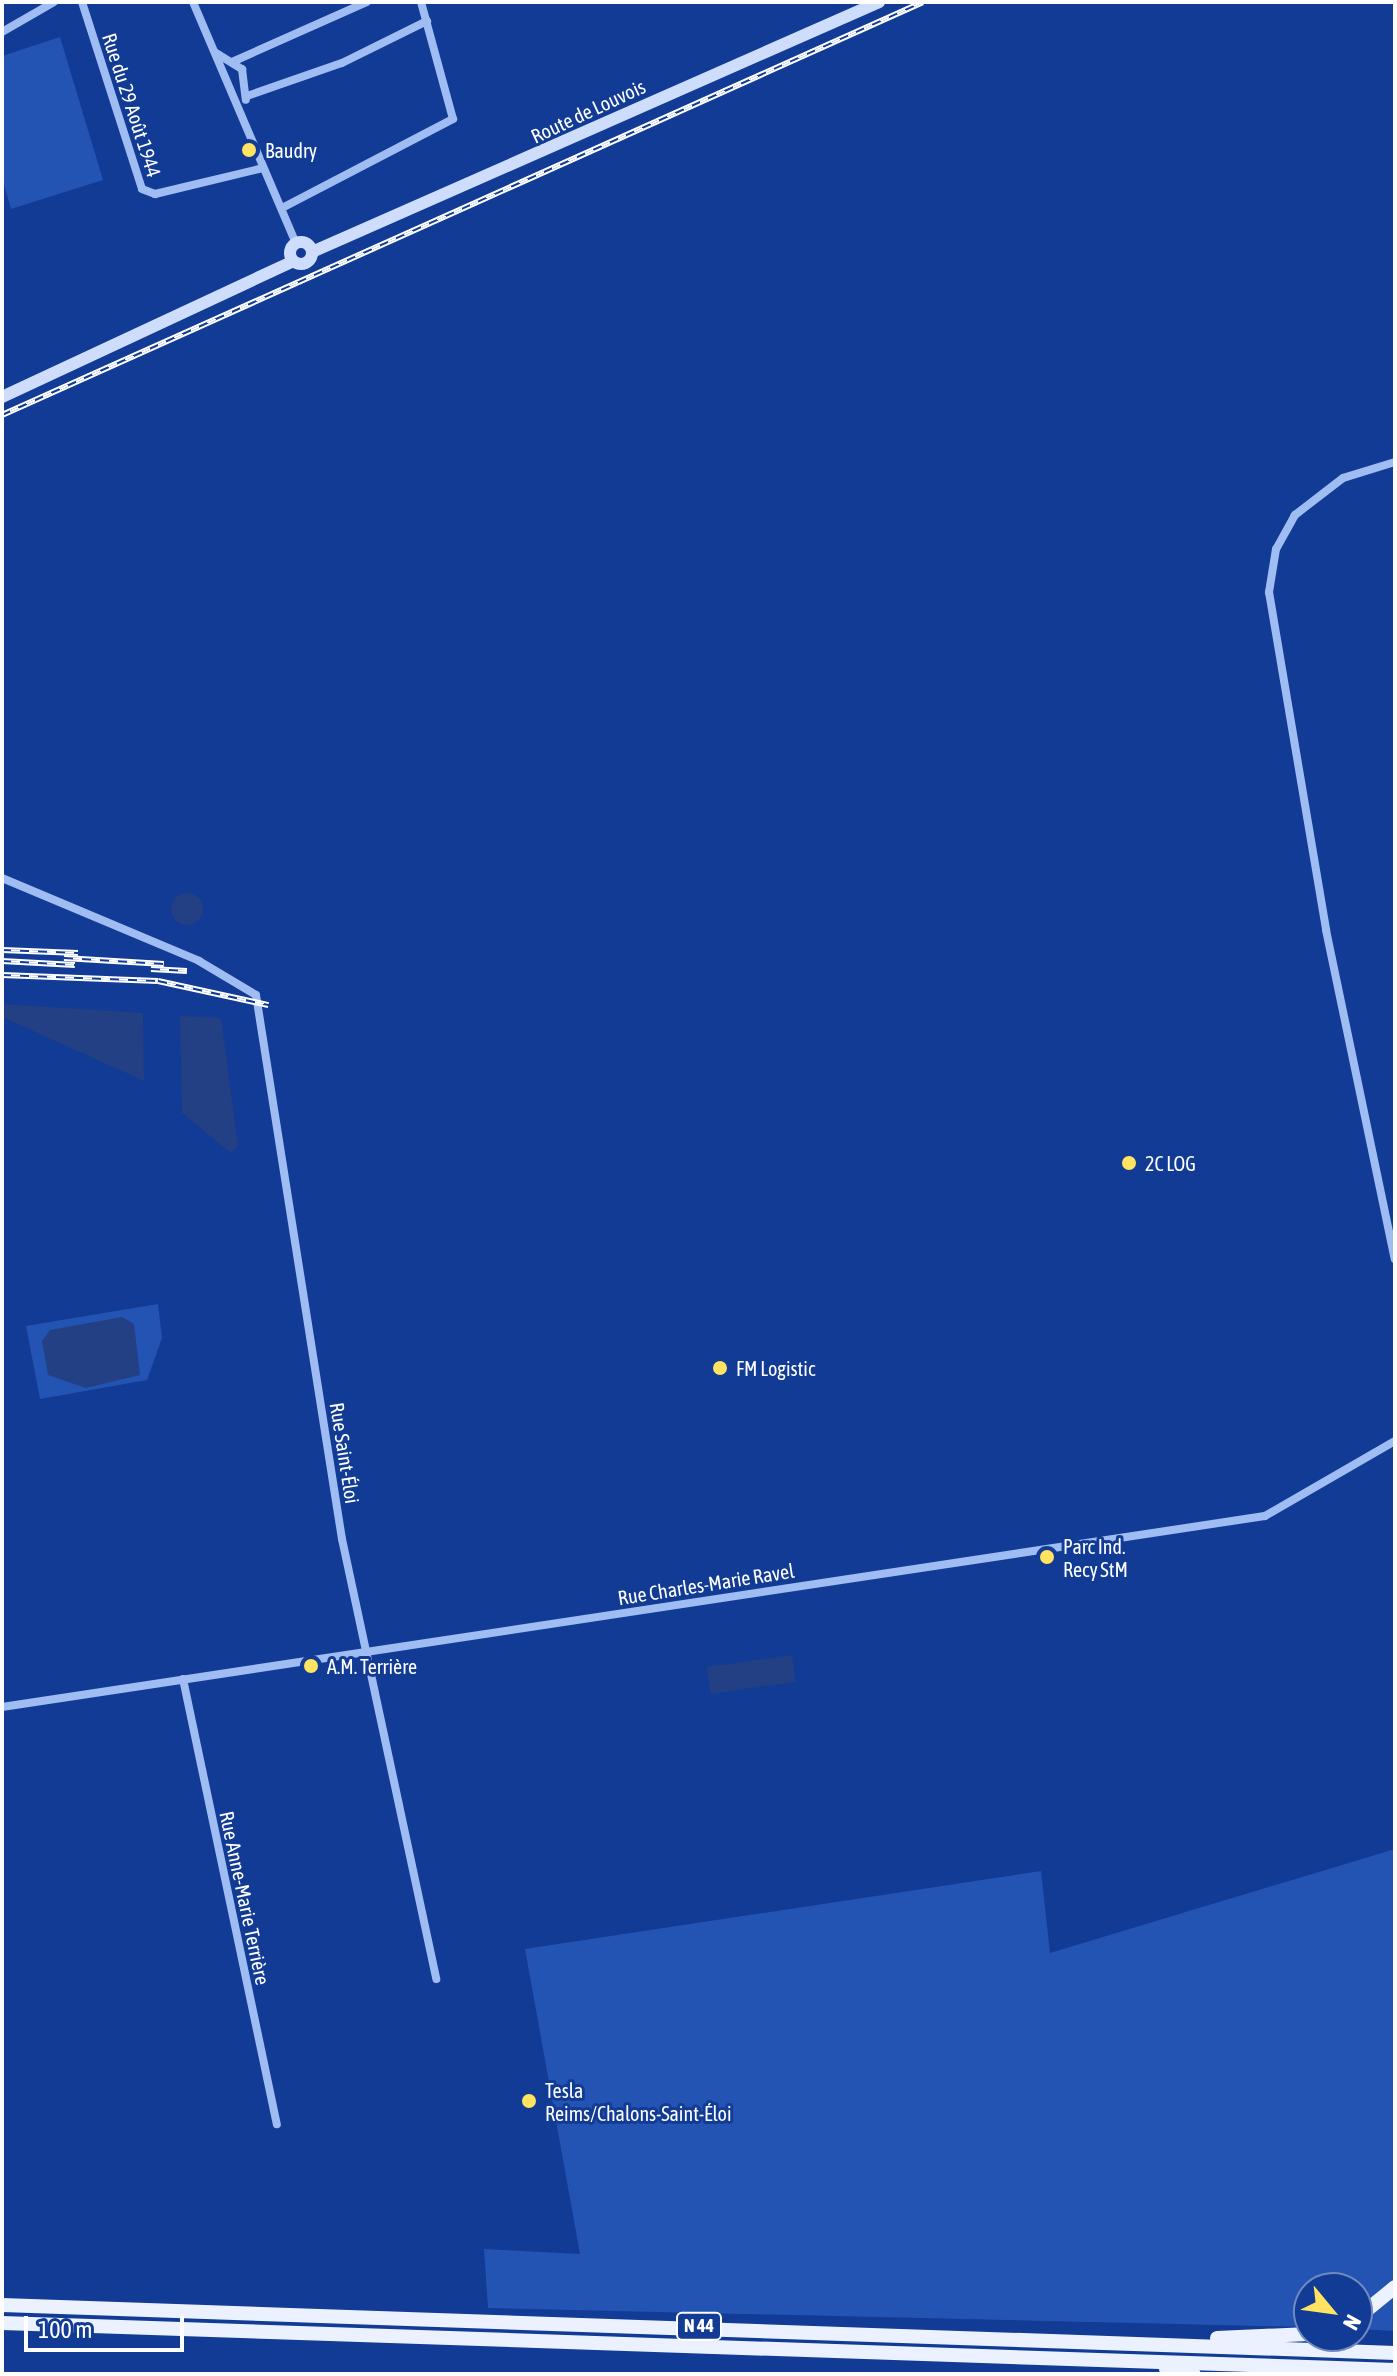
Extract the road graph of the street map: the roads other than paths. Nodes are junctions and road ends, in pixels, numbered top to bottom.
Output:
1 (54, 2) edge
2 (82, 2) edge
3 (193, 2) edge
4 (367, 2) edge
5 (421, 2) edge
6 (879, 2) edge
7 (427, 21) junction
8 (2, 32) edge
9 (216, 52) junction
10 (232, 62) junction
11 (247, 96) junction
12 (241, 112) junction
13 (263, 168) junction
14 (282, 208) junction
15 (296, 243) junction
16 (312, 252) junction
17 (293, 261) junction
18 (2, 397) edge
19 (1395, 462) edge
20 (2, 878) edge
21 (1395, 1259) edge
22 (1395, 1441) edge
23 (369, 1651) junction
24 (183, 1679) junction
25 (2, 1707) edge
26 (436, 1979) dead end
27 (277, 2124) dead end
28 (1395, 2287) edge
29 (2, 2305) edge
30 (1373, 2305) edge
31 (2, 2323) edge
32 (1293, 2334) edge
33 (1027, 2339) junction
34 (1395, 2353) edge
35 (1106, 2360) junction
36 (1395, 2370) edge
37 (1194, 2374) edge

1 - 8 street
2 - 13 street, Rue du 29 Août 1944
3 - 9 street
4 - 10 street
5 - 7 street
6 - 16 street, Route de Louvois
7 - 11 street
7 - 14 street
9 - 10 street
9 - 12 street
10 - 11 street
11 - 12 street
12 - 13 street
13 - 14 street
14 - 15 street
15 - 16 street
15 - 17 street
16 - 17 street, Route de Louvois
17 - 18 street
19 - 21 street
20 - 23 street, Rue Saint-Éloi
22 - 23 street, Rue Charles-Marie Ravel
23 - 24 street, Rue Charles-Marie Ravel
23 - 26 street, Rue Saint-Éloi
24 - 25 street, Rue Charles-Marie Ravel
24 - 27 street, Rue Anne-Marie Terrière
28 - 30 main road
29 - 33 main road, N 44
31 - 35 main road, N 44
32 - 33 main road
33 - 34 main road, N 44
35 - 36 main road, N 44
35 - 37 main road

